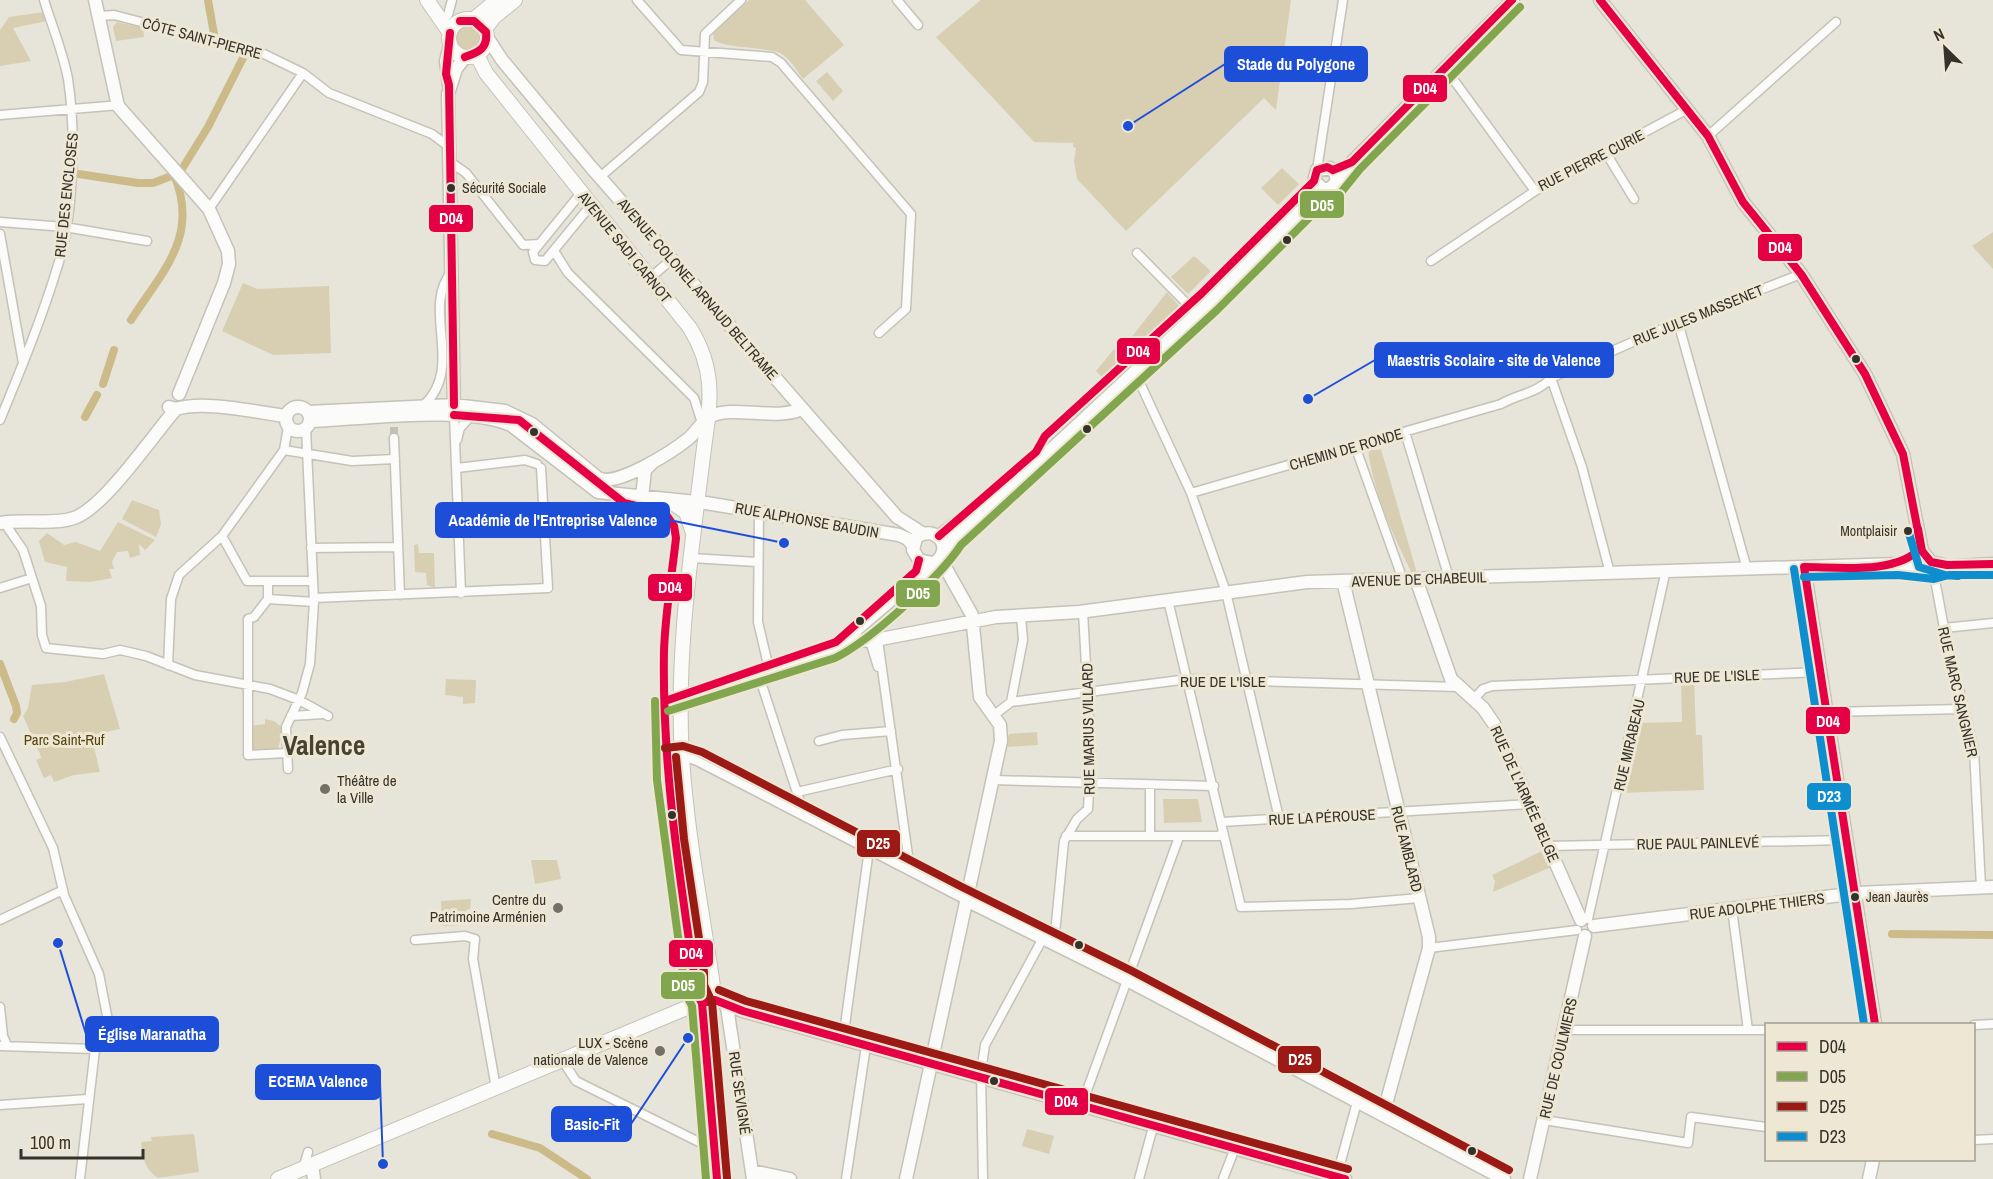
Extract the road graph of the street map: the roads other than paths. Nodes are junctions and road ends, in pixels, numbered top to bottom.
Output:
1 (44, 0) edge
2 (95, 0) edge
3 (102, 0) edge
4 (428, 0) edge
5 (452, 0) edge
6 (497, 0) edge
7 (515, 0) edge
8 (637, 0) edge
9 (741, 0) edge
10 (897, 0) edge
11 (1343, 0) edge
12 (1600, 0) edge
13 (1512, 1) edge
14 (102, 16) junction
15 (460, 18) junction
16 (1836, 22) dead end
17 (918, 25) dead end
18 (486, 33) junction
19 (450, 39) junction
20 (702, 52) junction
21 (471, 56) junction
22 (502, 60) junction
23 (1445, 68) junction
24 (303, 73) junction
25 (449, 89) junction
26 (121, 105) junction
27 (72, 108) junction
28 (1686, 110) junction
29 (0, 115) edge
30 (448, 129) junction
31 (432, 134) junction
32 (1708, 136) junction
33 (448, 146) junction
34 (1606, 153) junction
35 (449, 161) junction
36 (1328, 172) junction
37 (600, 177) junction
38 (1320, 188) junction
39 (1535, 191) junction
40 (581, 193) junction
41 (1634, 199) dead end
42 (591, 205) junction
43 (209, 209) junction
44 (0, 222) edge
45 (65, 227) junction
46 (0, 234) edge
47 (147, 241) dead end
48 (536, 248) junction
49 (554, 251) junction
50 (1137, 253) dead end
51 (672, 259) junction
52 (1431, 261) dead end
53 (452, 271) junction
54 (1801, 274) junction
55 (650, 278) junction
56 (1194, 311) junction
57 (1678, 322) junction
58 (879, 333) dead end
59 (23, 364) junction
60 (1133, 373) junction
61 (1551, 378) junction
62 (177, 403) junction
63 (1501, 404) joint
64 (423, 407) junction
65 (802, 409) junction
66 (454, 410) junction
67 (471, 416) junction
68 (0, 420) edge
69 (308, 420) junction
70 (706, 420) junction
71 (287, 423) junction
72 (1405, 432) junction
73 (394, 438) tunnel mouth
74 (686, 441) junction
75 (1355, 446) junction
76 (455, 447) junction
77 (284, 450) junction
78 (306, 454) junction
79 (394, 459) junction
80 (655, 460) junction
81 (702, 463) junction
82 (457, 468) junction
83 (1191, 492) junction
84 (642, 497) junction
85 (668, 500) junction
86 (698, 502) junction
87 (759, 511) junction
88 (897, 517) junction
89 (2, 522) edge
90 (922, 533) junction
91 (899, 535) junction
92 (222, 536) junction
93 (939, 536) junction
94 (693, 541) junction
95 (913, 546) junction
96 (398, 547) junction
97 (1921, 547) junction
98 (312, 549) junction
99 (691, 558) junction
100 (939, 560) junction
101 (757, 562) junction
102 (1899, 564) junction
103 (1993, 564) edge
104 (1951, 565) junction
105 (1804, 567) junction
106 (1747, 568) junction
107 (1933, 569) junction
108 (1666, 570) junction
109 (1610, 573) junction
110 (32, 578) junction
111 (1449, 578) junction
112 (1406, 579) junction
113 (267, 581) junction
114 (313, 581) junction
115 (1343, 581) junction
116 (0, 588) edge
117 (1226, 592) junction
118 (461, 593) junction
119 (400, 595) junction
120 (268, 599) junction
121 (314, 600) junction
122 (1168, 600) junction
123 (1083, 612) junction
124 (1021, 616) junction
125 (973, 621) junction
126 (1993, 623) edge
127 (1944, 628) junction
128 (849, 639) junction
129 (874, 641) junction
130 (168, 665) junction
131 (763, 671) junction
132 (1821, 672) junction
133 (1644, 679) junction
134 (1188, 680) junction
135 (1246, 680) junction
136 (1367, 683) junction
137 (248, 684) junction
138 (1458, 687) junction
139 (1089, 692) junction
140 (681, 696) junction
141 (1474, 699) junction
142 (299, 700) junction
143 (1011, 702) junction
144 (1963, 709) junction
145 (1827, 712) junction
146 (291, 716) junction
147 (993, 716) junction
148 (891, 731) junction
149 (0, 737) edge
150 (819, 741) dead end
151 (287, 753) junction
152 (682, 756) junction
153 (288, 769) dead end
154 (898, 769) junction
155 (993, 780) junction
156 (1090, 783) junction
157 (1150, 786) junction
158 (1214, 786) junction
159 (797, 792) junction
160 (1530, 804) junction
161 (1398, 814) junction
162 (806, 817) junction
163 (1279, 818) junction
164 (1223, 827) junction
165 (1066, 836) junction
166 (1150, 836) junction
167 (1179, 837) junction
168 (1848, 840) junction
169 (1606, 844) junction
170 (1548, 846) junction
171 (869, 849) junction
172 (910, 870) junction
173 (1987, 887) edge
174 (63, 890) junction
175 (1857, 893) junction
176 (1419, 898) junction
177 (968, 901) junction
178 (1732, 909) junction
179 (0, 920) edge
180 (1585, 926) junction
181 (415, 940) dead end
182 (1048, 941) junction
183 (1429, 948) junction
184 (1127, 980) junction
185 (714, 1000) junction
186 (0, 1007) edge
187 (728, 1007) junction
188 (1875, 1023) edge
189 (1993, 1024) edge
190 (1975, 1025) edge
191 (1565, 1030) junction
192 (1748, 1030) junction
193 (1765, 1030) edge
194 (843, 1040) junction
195 (4, 1046) edge
196 (866, 1046) junction
197 (95, 1049) junction
198 (562, 1060) junction
199 (932, 1064) junction
200 (982, 1078) junction
201 (496, 1088) junction
202 (88, 1099) junction
203 (1357, 1102) junction
204 (0, 1105) edge
205 (1082, 1107) junction
206 (1383, 1115) junction
207 (1544, 1120) junction
208 (1153, 1127) junction
209 (1765, 1127) edge
210 (1993, 1139) edge
211 (1975, 1140) edge
212 (1235, 1148) junction
213 (1873, 1161) edge
214 (308, 1169) edge
215 (753, 1175) edge
216 (1339, 1178) edge
217 (80, 1179) edge
218 (278, 1179) edge
219 (717, 1179) edge
220 (790, 1179) edge
221 (846, 1179) edge
222 (906, 1179) edge
223 (983, 1179) edge
224 (1139, 1179) edge
225 (1222, 1179) edge
226 (1504, 1179) edge
227 (1530, 1179) edge
228 (1869, 1179) edge

1 - 27 street, RUE DES ENCLOSES
2 - 14 main road
3 - 14 main road
4 - 15 main road
4 - 19 main road
5 - 15 street
6 - 15 main road
7 - 18 main road
8 - 20 street
9 - 20 street
10 - 17 street
11 - 36 street
12 - 28 main road
13 - 23 main road
14 - 24 street, CÔTE SAINT-PIERRE
14 - 26 main road
15 - 18 main road
15 - 19 main road
16 - 32 street
18 - 21 main road
18 - 22 main road, AVENUE COLONEL ARNAUD BELTRAME
19 - 21 main road
19 - 25 main road
20 - 37 street
20 - 58 street
21 - 22 main road
21 - 25 main road
21 - 40 main road, AVENUE SADI CARNOT
22 - 37 main road, AVENUE COLONEL ARNAUD BELTRAME
23 - 36 main road
23 - 39 street, RUE PIERRE CURIE
24 - 31 street, CÔTE SAINT-PIERRE
24 - 43 street
25 - 30 main road
26 - 27 street
26 - 43 main road
27 - 29 street
27 - 45 street, RUE DES ENCLOSES
28 - 32 main road
28 - 34 street, RUE PIERRE CURIE
30 - 31 street
30 - 33 main road
31 - 33 street, CÔTE SAINT-PIERRE
32 - 54 main road
33 - 35 main road
34 - 39 street, RUE PIERRE CURIE
34 - 41 street
35 - 48 street
35 - 53 main road
36 - 38 main road
36 - 38 main road
37 - 51 main road, AVENUE COLONEL ARNAUD BELTRAME
38 - 56 main road
39 - 52 street
40 - 42 main road, AVENUE SADI CARNOT
40 - 48 street
42 - 49 street
42 - 55 main road, AVENUE SADI CARNOT
43 - 62 main road
44 - 45 street
45 - 47 street
45 - 59 street, RUE DES ENCLOSES
46 - 59 street
48 - 49 street
49 - 70 street
50 - 56 street
51 - 55 street
51 - 65 main road, AVENUE COLONEL ARNAUD BELTRAME
53 - 64 street
53 - 66 main road
54 - 57 street, RUE JULES MASSENET
54 - 97 main road
55 - 70 main road, AVENUE SADI CARNOT
56 - 60 main road
56 - 93 main road
57 - 61 street, RUE JULES MASSENET
57 - 106 street
59 - 68 street, RUE DES ENCLOSES
60 - 83 street
60 - 100 main road
61 - 63 street, RUE JULES MASSENET
61 - 109 street
62 - 71 main road
62 - 89 main road
63 - 72 street, CHEMIN DE RONDE
64 - 66 main road
64 - 69 main road
65 - 70 main road
65 - 88 main road, AVENUE COLONEL ARNAUD BELTRAME
66 - 67 main road, RUE ALPHONSE BAUDIN
66 - 69 main road
66 - 76 street
66 - 80 main road
67 - 76 street
67 - 84 main road, RUE ALPHONSE BAUDIN
69 - 71 main road
69 - 71 main road
69 - 78 street
70 - 74 main road
70 - 81 main road, AVENUE SADI CARNOT
71 - 77 street
72 - 75 street, CHEMIN DE RONDE
72 - 111 street
73 - 79 street
74 - 80 main road
74 - 81 main road
75 - 83 street, CHEMIN DE RONDE
75 - 112 street
76 - 82 street
77 - 78 street
77 - 92 street
78 - 79 street
78 - 98 street
79 - 96 street
80 - 84 main road
81 - 86 main road, AVENUE SADI CARNOT
82 - 118 street
82 - 118 street
83 - 117 street
84 - 85 main road, RUE ALPHONSE BAUDIN
85 - 86 main road, RUE ALPHONSE BAUDIN
85 - 94 main road, AVENUE SADI CARNOT
86 - 87 main road, RUE ALPHONSE BAUDIN
86 - 94 main road, AVENUE SADI CARNOT
87 - 91 main road, RUE ALPHONSE BAUDIN
87 - 101 street
88 - 90 main road, AVENUE COLONEL ARNAUD BELTRAME
88 - 91 main road
89 - 110 street
90 - 93 main road
90 - 95 main road
91 - 95 main road, RUE ALPHONSE BAUDIN
92 - 113 street
92 - 130 street
93 - 100 main road
94 - 99 main road, AVENUE SADI CARNOT
95 - 100 main road
96 - 98 street
96 - 119 street
97 - 102 main road
97 - 104 main road
98 - 114 street
99 - 101 street
99 - 140 main road, AVENUE SADI CARNOT
100 - 125 main road
100 - 128 main road
101 - 131 street
102 - 105 main road, AVENUE DE CHABEUIL
102 - 107 main road, AVENUE DE CHABEUIL
103 - 104 main road, AVENUE DE CHABEUIL
104 - 107 main road, AVENUE DE CHABEUIL
105 - 106 main road, AVENUE DE CHABEUIL
105 - 132 main road
106 - 108 main road, AVENUE DE CHABEUIL
107 - 127 street, RUE MARC SANGNIER
108 - 109 main road, AVENUE DE CHABEUIL
108 - 133 street, RUE MIRABEAU
109 - 111 main road, AVENUE DE CHABEUIL
110 - 116 street
110 - 130 street
111 - 112 main road, AVENUE DE CHABEUIL
112 - 115 main road, AVENUE DE CHABEUIL
112 - 138 main road, RUE DE L'ARMÉE BELGE
113 - 114 street
113 - 120 street
114 - 121 street
115 - 117 main road, AVENUE DE CHABEUIL
115 - 136 main road, RUE AMBLARD
117 - 122 main road, AVENUE DE CHABEUIL
117 - 135 street
118 - 119 street
119 - 121 street
120 - 121 street
120 - 137 street
121 - 142 street
122 - 123 main road, AVENUE DE CHABEUIL
122 - 134 street
123 - 124 main road, AVENUE DE CHABEUIL
123 - 139 street, RUE MARIUS VILLARD
124 - 125 main road, AVENUE DE CHABEUIL
124 - 143 street
125 - 129 main road, AVENUE DE CHABEUIL
125 - 147 main road
126 - 127 street
127 - 144 street, RUE MARC SANGNIER
128 - 129 main road, AVENUE DE CHABEUIL
128 - 131 main road
129 - 148 street
130 - 137 street
131 - 140 main road
131 - 159 street
132 - 133 street, RUE DE L'ISLE
132 - 145 main road
133 - 141 street, RUE DE L'ISLE
133 - 169 street, RUE MIRABEAU
134 - 135 street, RUE DE L'ISLE
134 - 139 street, RUE DE L'ISLE
134 - 158 street
135 - 136 street, RUE DE L'ISLE
135 - 163 street
136 - 138 street, RUE DE L'ISLE
136 - 161 main road, RUE AMBLARD
137 - 142 street
137 - 151 street
138 - 141 main road, RUE DE L'ARMÉE BELGE
139 - 143 street, RUE DE L'ISLE
139 - 156 street, RUE MARIUS VILLARD
140 - 152 main road, AVENUE SADI CARNOT
141 - 160 main road, RUE DE L'ARMÉE BELGE
142 - 146 street
142 - 146 street
143 - 147 street
144 - 145 street
144 - 173 street, RUE MARC SANGNIER
145 - 168 main road
146 - 151 street
147 - 155 main road
148 - 150 street
148 - 154 street
149 - 174 street
151 - 153 street
152 - 162 street
152 - 185 main road, AVENUE SADI CARNOT
154 - 159 street
154 - 172 street
155 - 156 street
155 - 177 main road
156 - 157 street
156 - 165 street, RUE MARIUS VILLARD
157 - 158 street
157 - 166 street
158 - 164 street
159 - 162 street
160 - 161 street, RUE LA PÉROUSE
160 - 170 main road, RUE DE L'ARMÉE BELGE
161 - 163 street, RUE LA PÉROUSE
161 - 176 main road, RUE AMBLARD
162 - 171 street
163 - 164 street, RUE LA PÉROUSE
164 - 167 street, RUE LA PÉROUSE
164 - 176 street
165 - 166 street, RUE LA PÉROUSE
165 - 182 street
166 - 167 street, RUE LA PÉROUSE
167 - 184 street
168 - 169 street, RUE PAUL PAINLEVÉ
168 - 175 main road
169 - 170 street, RUE PAUL PAINLEVÉ
169 - 180 street, RUE MIRABEAU
170 - 180 main road, RUE DE L'ARMÉE BELGE
171 - 172 street
171 - 194 street
172 - 177 street
173 - 175 main road, RUE ADOLPHE THIERS
174 - 179 street
174 - 197 street
175 - 178 main road, RUE ADOLPHE THIERS
175 - 188 main road
176 - 183 main road, RUE AMBLARD
177 - 182 main road
177 - 199 main road
178 - 180 main road, RUE ADOLPHE THIERS
178 - 192 street
180 - 183 street
180 - 191 main road, RUE DE COULMIERS
181 - 201 street
182 - 184 main road
182 - 200 street
183 - 206 main road, RUE AMBLARD
184 - 203 main road
184 - 205 street
185 - 187 main road
185 - 198 main road
186 - 195 street
187 - 194 main road
187 - 215 main road, RUE SEVIGNÉ
189 - 190 street
191 - 192 street
191 - 207 main road, RUE DE COULMIERS
192 - 193 street
194 - 196 main road
195 - 197 street
196 - 199 main road
196 - 221 street
197 - 202 street
198 - 201 main road
198 - 219 street
199 - 200 main road
199 - 222 main road
200 - 205 main road
200 - 223 street
201 - 214 main road
202 - 204 street
202 - 217 street
203 - 206 main road
203 - 216 street
205 - 208 main road
206 - 226 main road
207 - 209 street
207 - 227 main road, RUE DE COULMIERS
208 - 212 main road
208 - 224 street
210 - 211 street
212 - 216 main road
212 - 225 street
213 - 228 main road
214 - 218 main road
215 - 220 main road

